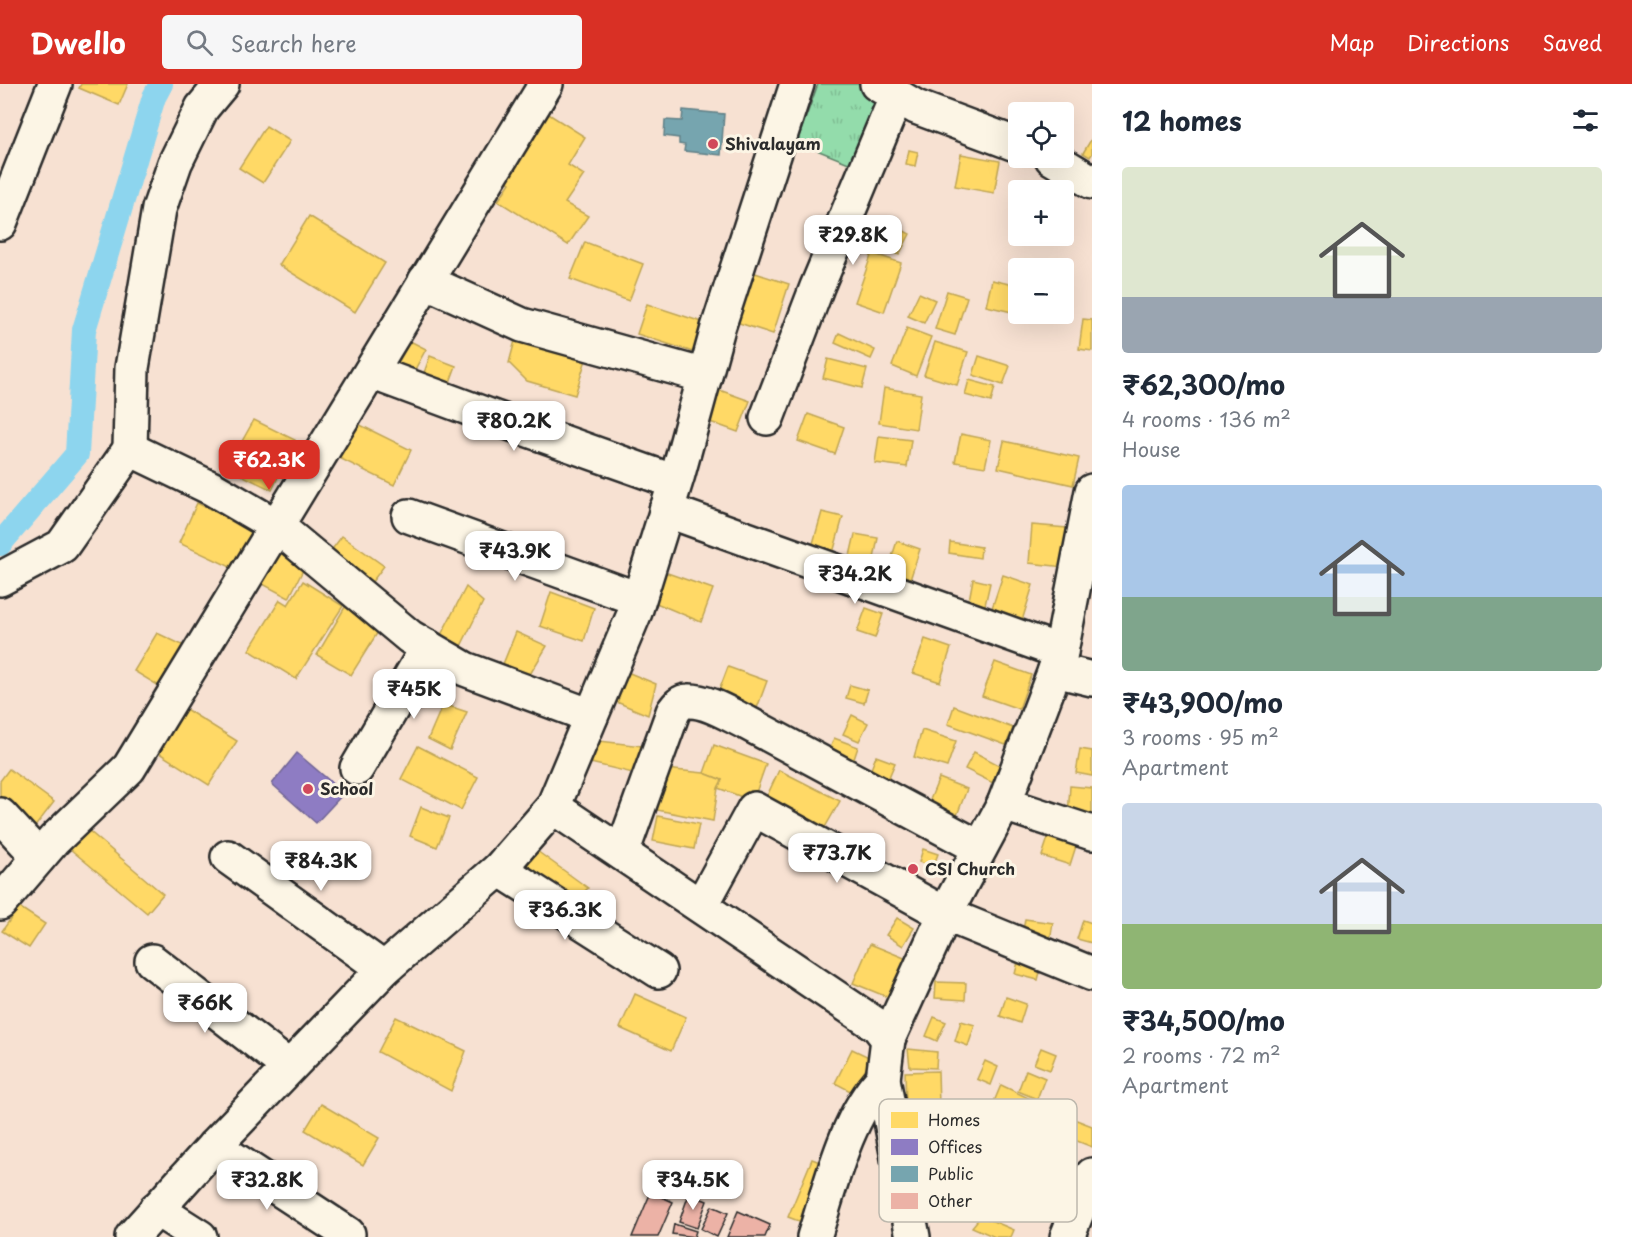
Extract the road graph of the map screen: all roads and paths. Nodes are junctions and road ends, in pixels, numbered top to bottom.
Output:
1 (55, 84) edge
2 (222, 84) edge
3 (546, 84) edge
4 (797, 84) edge
5 (887, 90) edge
6 (1008, 141) edge
7 (1069, 168) edge
8 (1092, 182) edge
9 (0, 223) edge
10 (425, 281) junction
11 (371, 372) junction
12 (705, 376) junction
13 (766, 418) dead end
14 (130, 449) junction
15 (1092, 491) edge
16 (671, 496) junction
17 (409, 516) dead end
18 (278, 526) junction
19 (1084, 577) edge
20 (0, 579) edge
21 (638, 599) junction
22 (428, 648) junction
23 (1058, 661) junction
24 (1092, 679) edge
25 (591, 716) junction
26 (357, 768) dead end
27 (1004, 804) junction
28 (553, 807) junction
29 (0, 815) edge
30 (1092, 833) edge
31 (980, 848) junction
32 (621, 853) junction
33 (228, 857) dead end
34 (39, 858) junction
35 (499, 869) junction
36 (0, 903) edge
37 (700, 906) junction
38 (945, 914) junction
39 (152, 961) dead end
40 (384, 969) junction
41 (659, 971) dead end
42 (1092, 974) edge
43 (888, 1039) junction
44 (289, 1067) junction
45 (883, 1079) junction
46 (887, 1099) edge
47 (214, 1146) junction
48 (1092, 1175) edge
49 (156, 1209) junction
50 (1077, 1212) edge
51 (910, 1222) edge
52 (1073, 1222) edge
53 (348, 1234) dead end
54 (132, 1237) edge
55 (200, 1237) edge
56 (814, 1237) edge
57 (913, 1237) edge
58 (1067, 1237) edge

1 - 9 street
2 - 14 street
3 - 10 street
4 - 12 street
5 - 6 street
5 - 13 street
7 - 8 street
10 - 11 street
10 - 12 street
11 - 16 street
11 - 18 street
12 - 16 street
14 - 18 street
14 - 20 street
15 - 19 street
16 - 21 street
16 - 23 street
17 - 21 street
18 - 22 street
18 - 34 street
19 - 23 street
21 - 25 street
22 - 25 street
22 - 26 street
23 - 24 street
23 - 27 street
25 - 28 street
27 - 30 street
27 - 31 street
28 - 32 street
28 - 35 street
29 - 34 street
31 - 32 street
31 - 38 street
32 - 37 street
33 - 40 street
34 - 36 street
35 - 40 street
35 - 41 street
37 - 38 street
37 - 43 street
38 - 42 street
38 - 43 street
39 - 44 street
40 - 44 street
43 - 45 street
44 - 47 street
45 - 46 street
45 - 56 street
47 - 49 street
47 - 53 street
48 - 50 street
49 - 54 street
49 - 55 street
51 - 57 street
52 - 58 street

